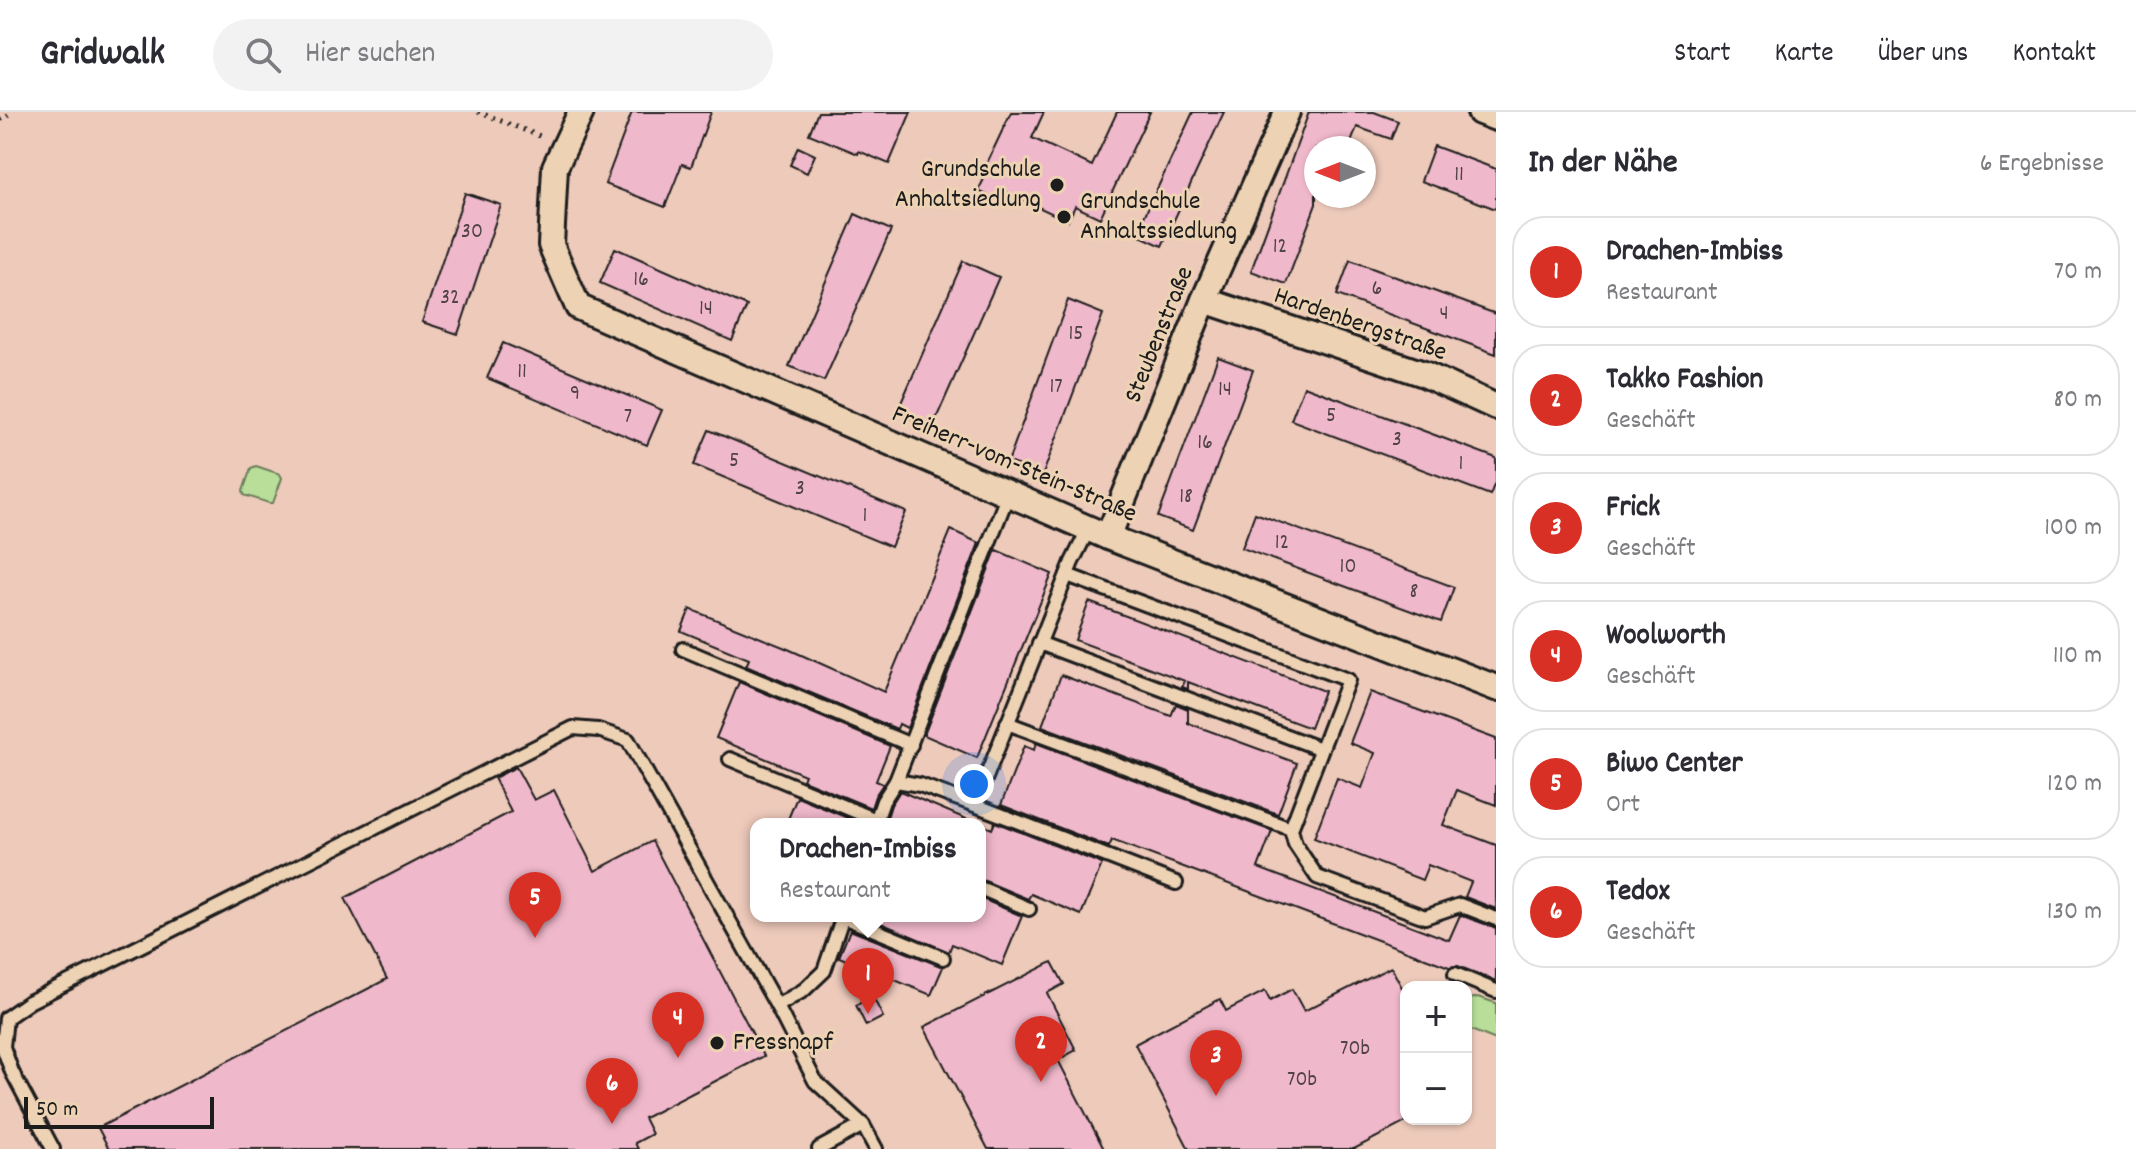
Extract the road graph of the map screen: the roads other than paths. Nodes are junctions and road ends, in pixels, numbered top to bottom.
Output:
1 (581, 112) edge
2 (1287, 112) edge
3 (1480, 112) edge
4 (1496, 118) edge
5 (1204, 300) junction
6 (1496, 407) edge
7 (1008, 494) junction
8 (1098, 533) junction
9 (1067, 575) junction
10 (1039, 643) junction
11 (683, 649) dead end
12 (1494, 683) edge
13 (1007, 723) junction
14 (911, 745) junction
15 (1321, 749) junction
16 (730, 759) dead end
17 (896, 781) junction
18 (975, 805) junction
19 (867, 818) edge
20 (877, 818) edge
21 (1291, 829) junction
22 (1176, 883) dead end
23 (986, 891) edge
24 (1029, 909) dead end
25 (1496, 919) edge
26 (841, 922) edge
27 (857, 922) edge
28 (943, 958) dead end
29 (1455, 974) dead end
30 (1496, 991) edge
31 (777, 1006) junction
32 (863, 1125) junction
33 (53, 1149) edge
34 (819, 1149) edge
35 (876, 1149) edge

1 - 7 street, Freiherr-vom-Stein-Straße
2 - 5 street, Steubenstraße
3 - 4 street
5 - 6 street, Hardenbergstraße
5 - 8 street, Steubenstraße
7 - 8 street, Freiherr-vom-Stein-Straße
7 - 14 lane
8 - 9 lane
8 - 12 street, Freiherr-vom-Stein-Straße
9 - 10 lane
9 - 15 lane
10 - 13 lane
10 - 15 lane
11 - 14 lane
13 - 18 lane
13 - 21 lane
14 - 17 lane
15 - 21 lane
16 - 19 lane
17 - 18 lane
17 - 20 lane
18 - 22 lane
21 - 25 lane
23 - 24 lane
26 - 31 lane
27 - 28 lane
29 - 30 lane
31 - 32 lane
31 - 33 lane
32 - 34 lane
32 - 35 lane

